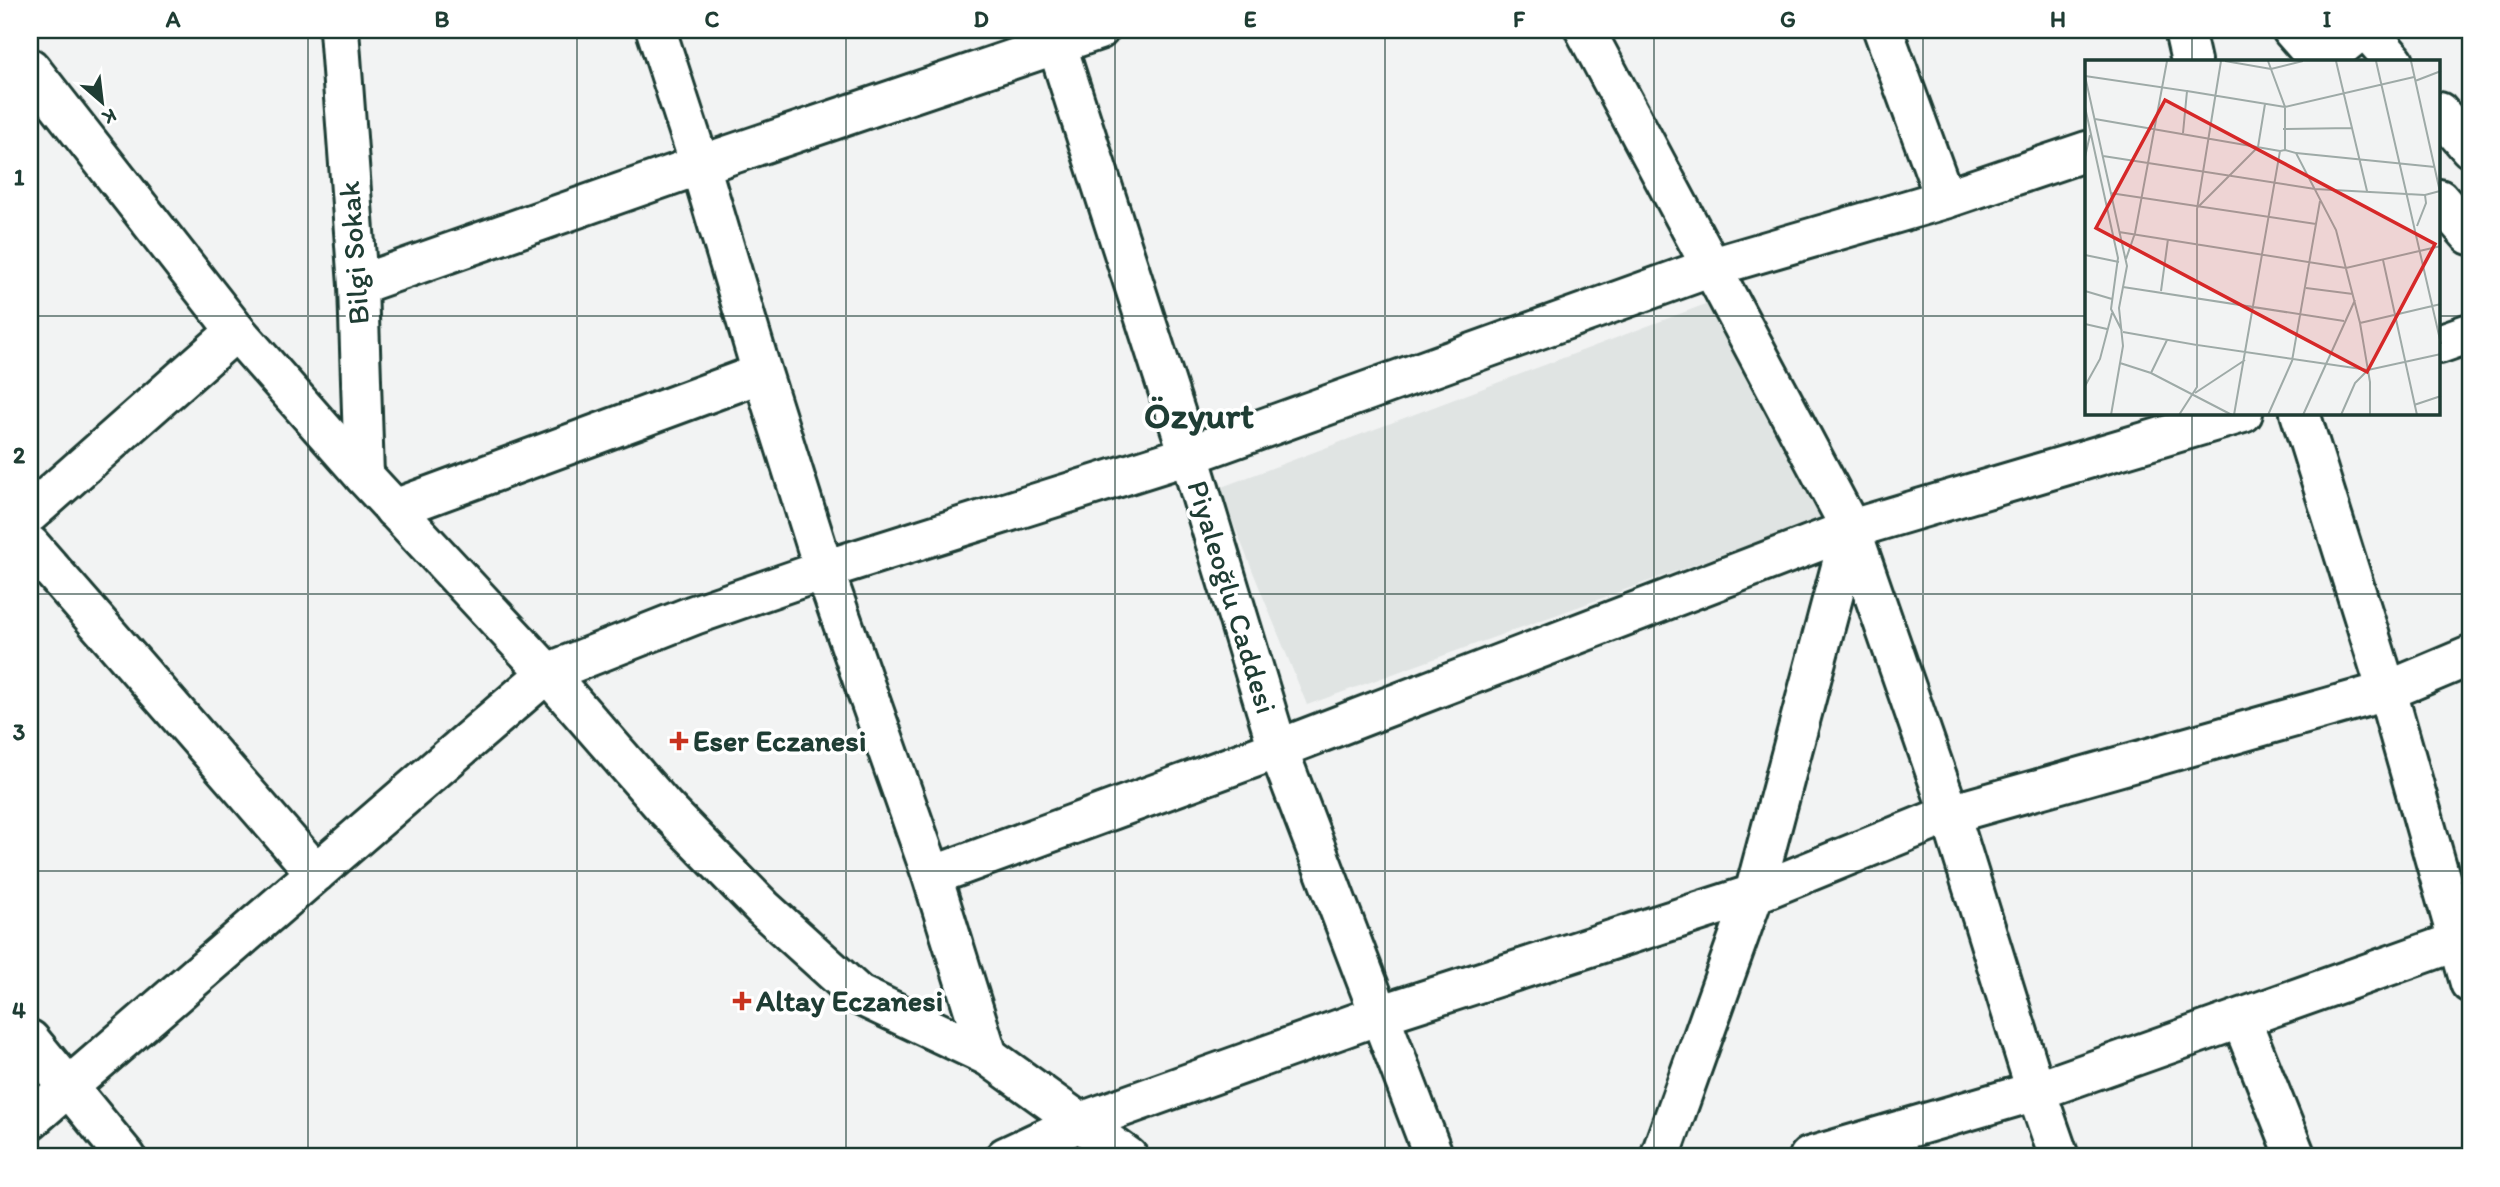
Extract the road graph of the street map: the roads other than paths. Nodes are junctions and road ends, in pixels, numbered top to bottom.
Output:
1 (339, 30) edge
2 (656, 30) edge
3 (1099, 30) edge
4 (1585, 30) edge
5 (1883, 30) edge
6 (2184, 30) edge
7 (2292, 30) edge
8 (2361, 30) edge
9 (2367, 30) edge
10 (1054, 37) edge
11 (2192, 60) edge
12 (2320, 60) edge
13 (2322, 60) edge
14 (2394, 60) edge
15 (30, 68) edge
16 (2440, 113) edge
17 (2470, 148) edge
18 (2085, 153) edge
19 (700, 165) junction
20 (1945, 199) junction
21 (2440, 200) edge
22 (2470, 235) edge
23 (1712, 267) junction
24 (358, 285) junction
25 (236, 331) junction
26 (2470, 333) edge
27 (2440, 344) edge
28 (762, 373) junction
29 (2236, 415) edge
30 (2301, 415) edge
31 (1189, 455) junction
32 (364, 476) junction
33 (394, 509) junction
34 (30, 513) edge
35 (1851, 529) junction
36 (30, 545) edge
37 (824, 570) junction
38 (2470, 656) edge
39 (547, 673) junction
40 (2387, 691) junction
41 (1278, 749) junction
42 (1950, 814) junction
43 (316, 873) junction
44 (932, 876) junction
45 (1754, 894) junction
46 (2464, 939) edge
47 (2470, 982) edge
48 (1379, 1015) junction
49 (2241, 1019) junction
50 (30, 1040) edge
51 (988, 1056) junction
52 (68, 1087) junction
53 (2036, 1091) junction
54 (30, 1120) edge
55 (1078, 1123) junction
56 (125, 1157) edge
57 (1005, 1157) edge
58 (1128, 1157) edge
59 (1434, 1157) edge
60 (1660, 1157) edge
61 (1809, 1157) edge
62 (2059, 1157) edge
63 (2296, 1157) edge

1 - 24 street, Bilgi Sokak
2 - 19 street
3 - 10 street
4 - 23 street
5 - 20 street
6 - 11 street
7 - 12 street
8 - 13 street
9 - 14 street
10 - 19 street
10 - 31 street, Piyaleoğlu Caddesi
15 - 25 street
16 - 17 street
18 - 20 street
19 - 24 street
19 - 28 street
20 - 23 street
21 - 22 street
23 - 31 street
23 - 35 street
24 - 32 street, Bilgi Sokak
25 - 32 street
25 - 34 street
26 - 27 street
28 - 33 street
28 - 37 street
29 - 35 street
30 - 40 street
31 - 37 street
31 - 41 street, Piyaleoğlu Caddesi
32 - 33 street
33 - 39 street
35 - 41 street
35 - 42 street
35 - 45 street
36 - 43 street
37 - 39 street
37 - 44 street
38 - 40 street
39 - 43 street
39 - 51 street
40 - 42 street
40 - 46 street
41 - 44 street
41 - 48 street, Piyaleoğlu Caddesi
42 - 45 street
42 - 53 street
43 - 52 street
44 - 51 street
45 - 48 street
45 - 60 street
46 - 47 street
46 - 49 street
48 - 55 street
48 - 59 street, Piyaleoğlu Caddesi
49 - 53 street
49 - 63 street
50 - 52 street
51 - 55 street
52 - 54 street
52 - 56 street
53 - 61 street
53 - 62 street
55 - 57 street
55 - 58 street

